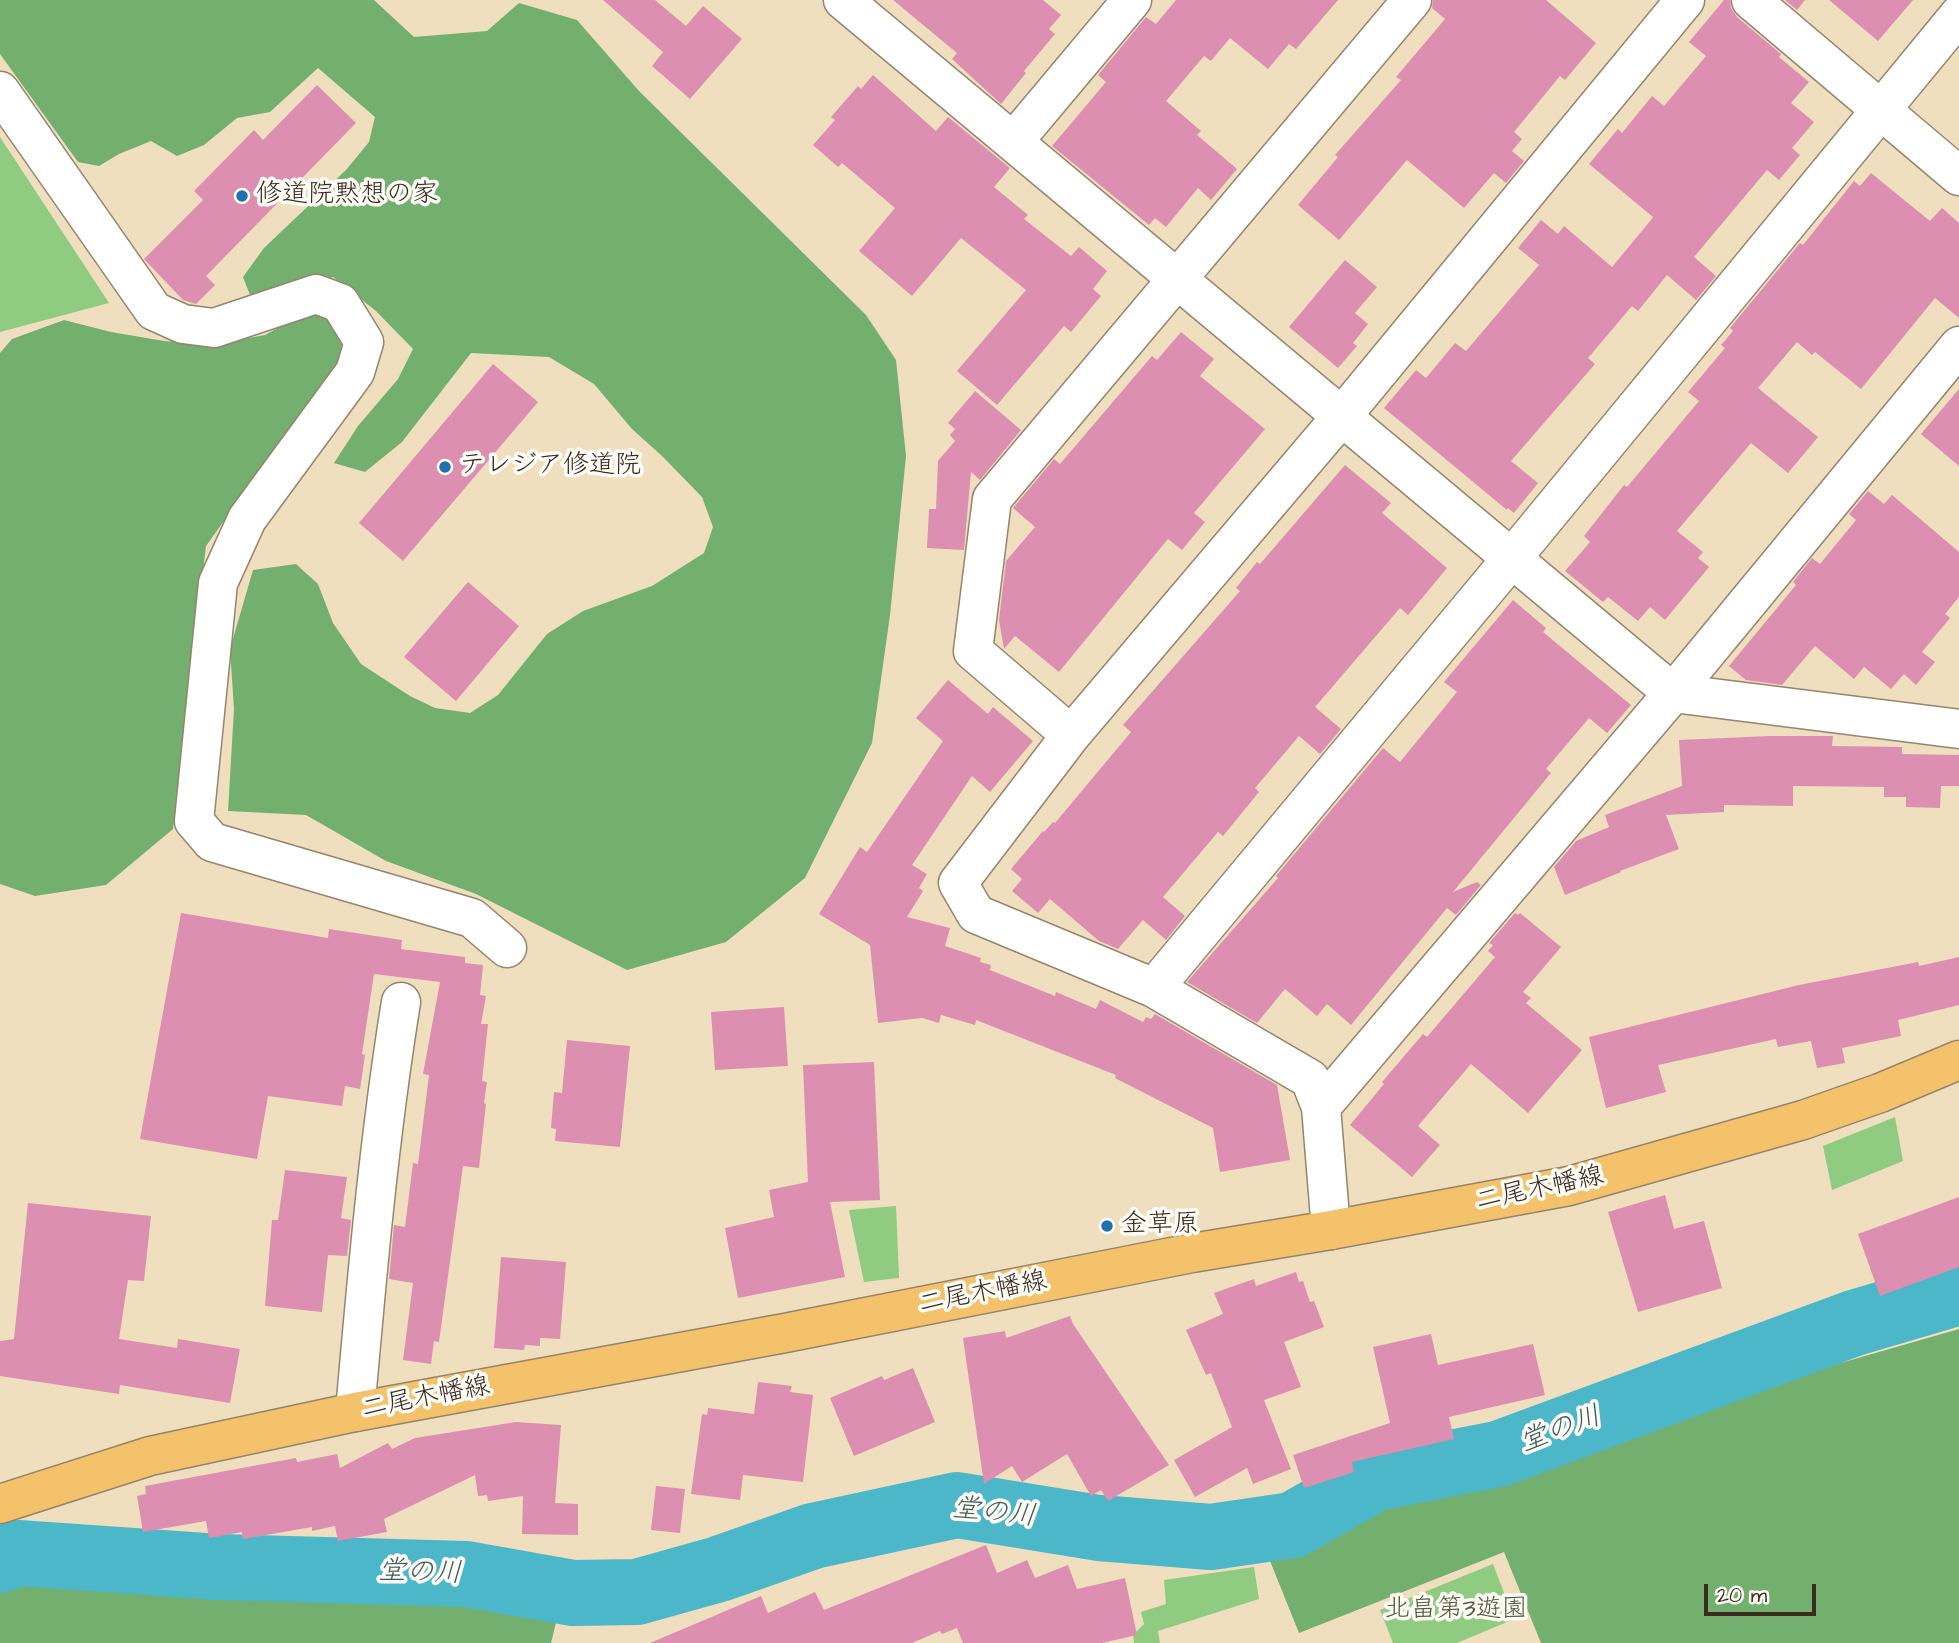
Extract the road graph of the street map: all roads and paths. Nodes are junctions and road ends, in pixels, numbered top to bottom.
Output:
1 (1132, 0) edge
2 (1412, 0) edge
3 (1685, 0) edge
4 (1751, 0) edge
5 (846, 1) edge
6 (1959, 15) edge
7 (0, 92) edge
8 (1880, 109) junction
9 (1013, 142) junction
10 (1959, 176) edge
11 (1178, 280) junction
12 (1959, 346) edge
13 (1342, 416) junction
14 (1512, 558) junction
15 (1673, 693) junction
16 (1959, 729) edge
17 (1071, 735) junction
18 (507, 948) dead end
19 (1154, 988) junction
20 (401, 1002) dead end
21 (1959, 1060) edge
22 (1321, 1107) junction
23 (1331, 1230) junction
24 (355, 1412) junction
25 (0, 1504) edge

1 - 9 street
2 - 11 street
3 - 13 street
4 - 8 street
5 - 9 street
6 - 8 street
7 - 18 street
8 - 10 street
8 - 14 street
9 - 11 street
11 - 13 street
11 - 17 street
12 - 15 street
13 - 14 street
13 - 17 street
14 - 15 street
14 - 19 street
15 - 16 street
15 - 22 street
17 - 19 street
19 - 22 street
20 - 24 street
21 - 23 main road, 二尾木幡線
22 - 23 street
23 - 24 main road, 二尾木幡線
24 - 25 main road, 二尾木幡線

